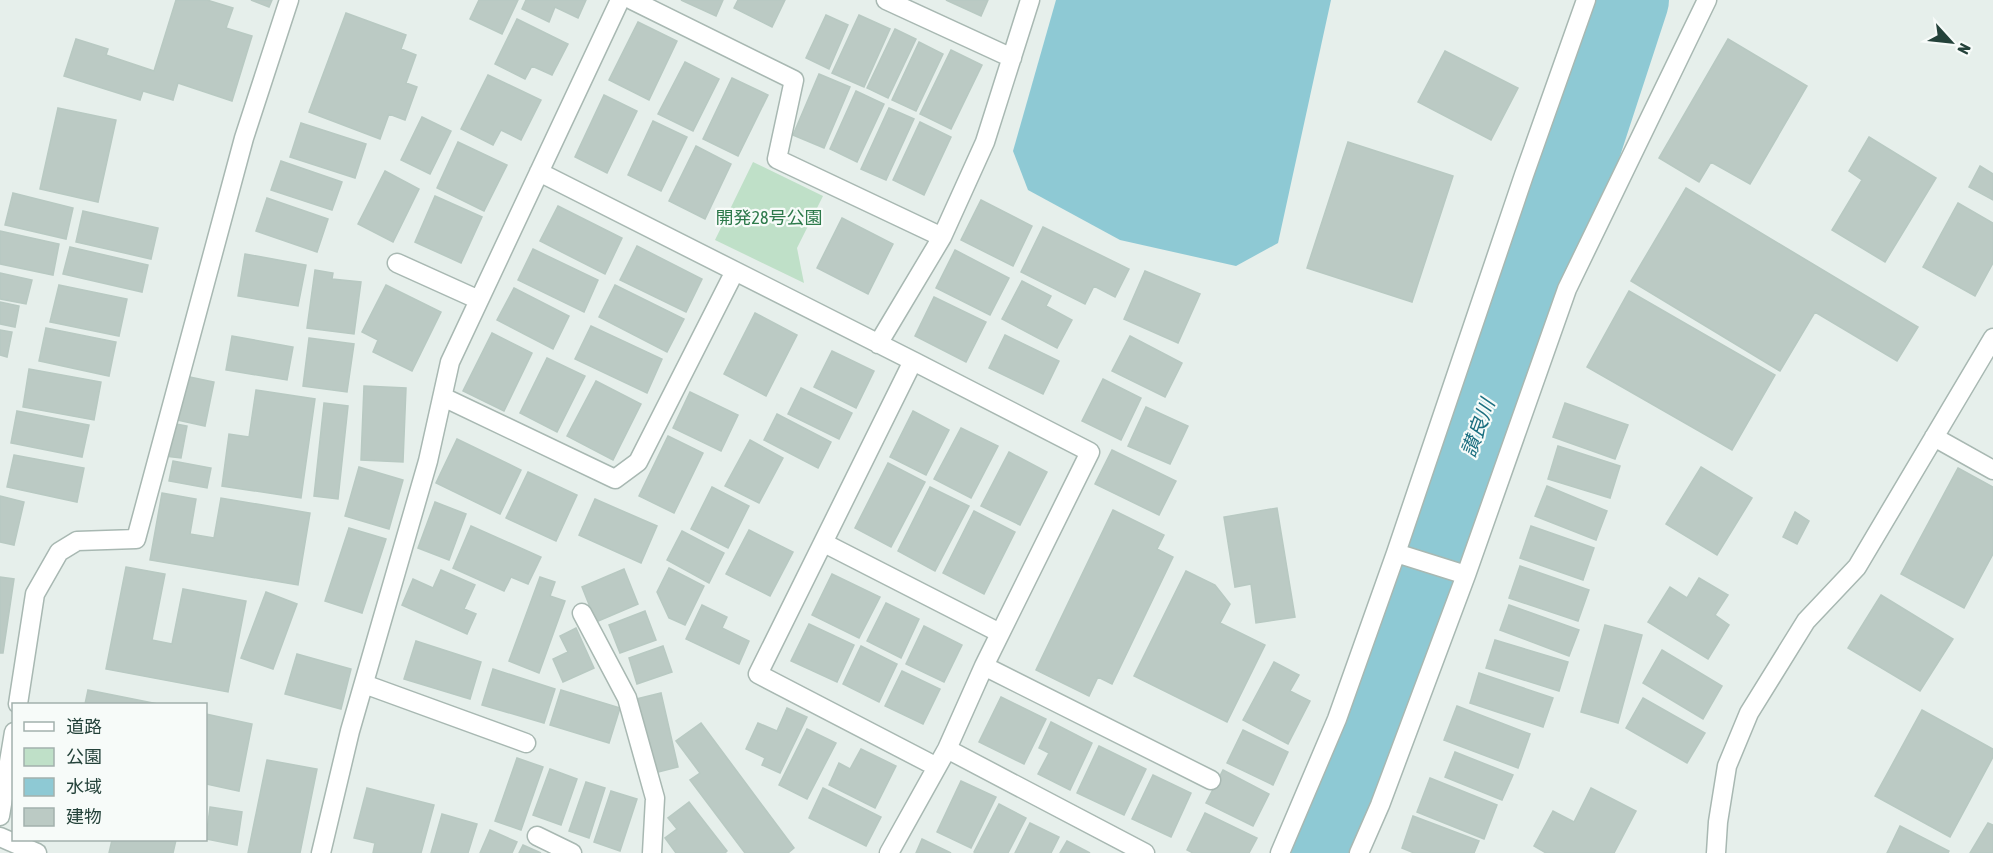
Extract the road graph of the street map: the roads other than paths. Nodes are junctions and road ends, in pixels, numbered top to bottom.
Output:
1 (289, 0) edge
2 (620, 0) edge
3 (632, 0) edge
4 (886, 0) edge
5 (1030, 0) edge
6 (1586, 0) edge
7 (1707, 0) edge
8 (1012, 58) junction
9 (539, 172) junction
10 (942, 237) junction
11 (397, 263) dead end
12 (735, 271) junction
13 (480, 300) junction
14 (1993, 338) edge
15 (878, 344) junction
16 (913, 362) junction
17 (443, 397) junction
18 (1934, 437) junction
19 (1993, 470) edge
20 (824, 543) junction
21 (1396, 553) junction
22 (1466, 576) junction
23 (582, 613) dead end
24 (1000, 633) junction
25 (984, 666) junction
26 (364, 684) junction
27 (18, 703) edge
28 (12, 738) edge
29 (526, 743) dead end
30 (947, 749) junction
31 (937, 767) junction
32 (1211, 780) dead end
33 (0, 816) edge
34 (537, 836) dead end
35 (0, 837) edge
36 (37, 853) edge
37 (321, 853) edge
38 (572, 853) edge
39 (652, 853) edge
40 (889, 853) edge
41 (1145, 853) edge
42 (1280, 853) edge
43 (1359, 853) edge
44 (1716, 853) edge

1 - 27 street
2 - 9 street
3 - 10 street
4 - 8 street
5 - 8 street
6 - 21 street
7 - 22 street
8 - 10 street
9 - 12 street
9 - 13 street
10 - 15 street
11 - 13 street
12 - 15 street
12 - 17 street
13 - 17 street
14 - 18 street
15 - 16 street
16 - 20 street
16 - 24 street
17 - 26 street
18 - 19 street
18 - 44 street
20 - 24 street
20 - 31 street
21 - 22 street
21 - 42 street
22 - 43 street
23 - 39 street
24 - 25 street
25 - 30 street
25 - 32 street
26 - 29 street
26 - 37 street
28 - 33 street
30 - 31 street
30 - 41 street
31 - 40 street
34 - 38 street
35 - 36 street

